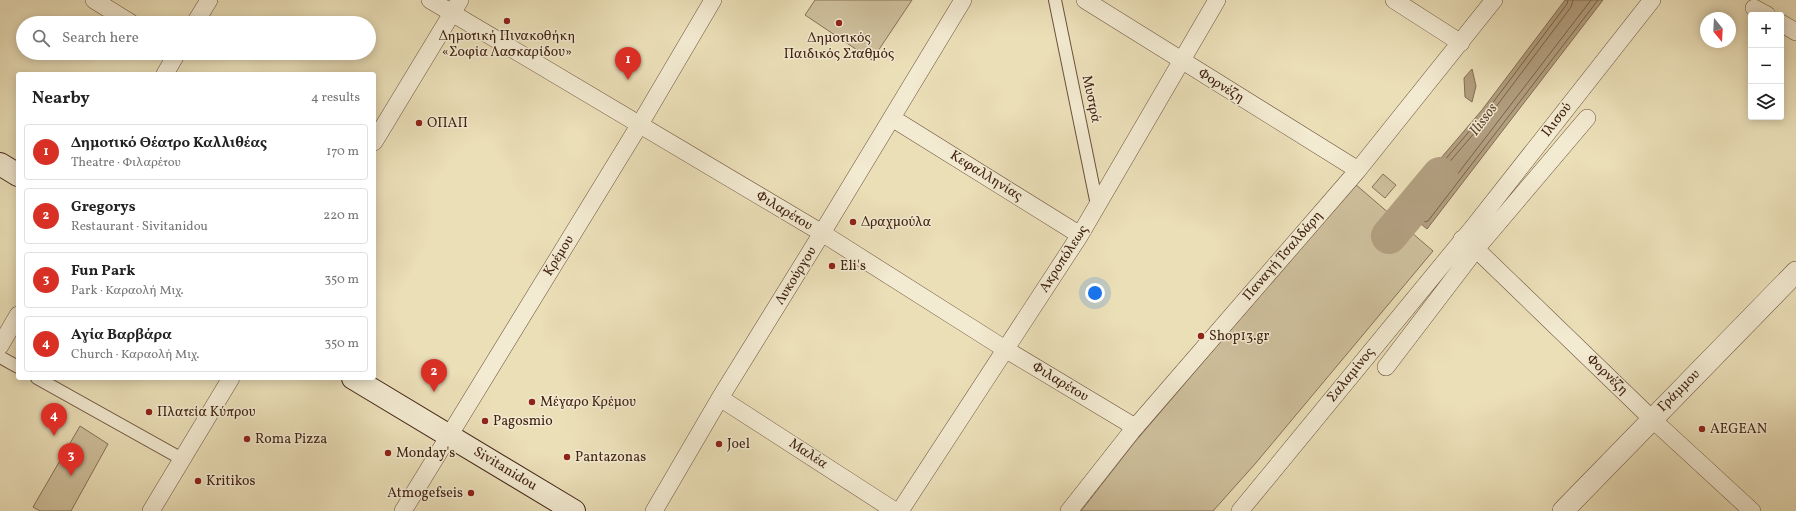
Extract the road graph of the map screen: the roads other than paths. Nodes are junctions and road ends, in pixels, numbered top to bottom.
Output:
1 (94, 0) edge
2 (209, 0) edge
3 (430, 0) edge
4 (714, 0) edge
5 (963, 0) edge
6 (1055, 0) edge
7 (1085, 0) edge
8 (1217, 0) edge
9 (1394, 0) edge
10 (1494, 0) edge
11 (1652, 0) edge
12 (456, 7) edge
13 (120, 16) edge
14 (199, 16) edge
15 (1784, 25) edge
16 (1796, 32) edge
17 (1461, 43) junction
18 (173, 60) edge
19 (1180, 61) junction
20 (166, 72) edge
21 (892, 118) junction
22 (1587, 118) dead end
23 (640, 124) junction
24 (376, 139) edge
25 (0, 164) edge
26 (1358, 170) junction
27 (16, 173) edge
28 (1097, 205) junction
29 (822, 233) junction
30 (1080, 235) junction
31 (1462, 239) junction
32 (1476, 249) junction
33 (1796, 272) edge
34 (16, 318) edge
35 (0, 346) edge
36 (1005, 349) junction
37 (0, 357) edge
38 (16, 366) edge
39 (1386, 367) dead end
40 (41, 380) edge
41 (230, 380) edge
42 (356, 380) edge
43 (720, 398) junction
44 (1652, 418) junction
45 (1135, 427) junction
46 (449, 435) junction
47 (182, 459) junction
48 (151, 511) edge
49 (403, 511) edge
50 (574, 511) edge
51 (654, 511) edge
52 (895, 511) edge
53 (900, 511) edge
54 (1069, 511) edge
55 (1241, 511) edge
56 (1563, 511) edge
57 (1752, 511) edge

1 - 13 street
2 - 14 street
3 - 12 street, Φιλαρέτου
4 - 23 street, Κρέμου
5 - 21 street, Λυκούργου
6 - 28 street, Μυστρά
7 - 19 street, Φορνέζη
8 - 19 street, Ακροπόλεως
9 - 17 street
10 - 17 street, Παναγή Τσαλδάρη
11 - 31 street, Ιλισού
12 - 23 street, Φιλαρέτου
12 - 24 street
15 - 16 street
17 - 26 street, Παναγή Τσαλδάρη
18 - 20 street
19 - 26 street, Φορνέζη
19 - 28 street, Ακροπόλεως
21 - 29 street, Λυκούργου
21 - 30 street, Κεφαλληνίας
22 - 32 street, Σαλαμίνος
23 - 29 street, Φιλαρέτου
23 - 46 street, Κρέμου
25 - 27 main road
26 - 45 street, Παναγή Τσαλδάρη
28 - 30 street, Ακροπόλεως
29 - 36 street, Φιλαρέτου
29 - 43 street, Λυκούργου
30 - 36 street, Ακροπόλεως
31 - 32 street, Φορνέζη
31 - 55 street, Σαλαμίνος
32 - 39 street, Σαλαμίνος
32 - 44 street, Φορνέζη
33 - 44 street, Γράμμου
34 - 35 street
36 - 45 street, Φιλαρέτου
36 - 53 street, Ακροπόλεως
37 - 38 street
40 - 47 street
41 - 47 street
42 - 46 main road, Sivitanidou
43 - 51 street, Λυκούργου
43 - 52 street, Μαλέα
44 - 56 street, Γράμμου
44 - 57 street, Φορνέζη
45 - 54 street, Παναγή Τσαλδάρη
46 - 49 street, Κρέμου
46 - 50 main road, Sivitanidou
47 - 48 street

